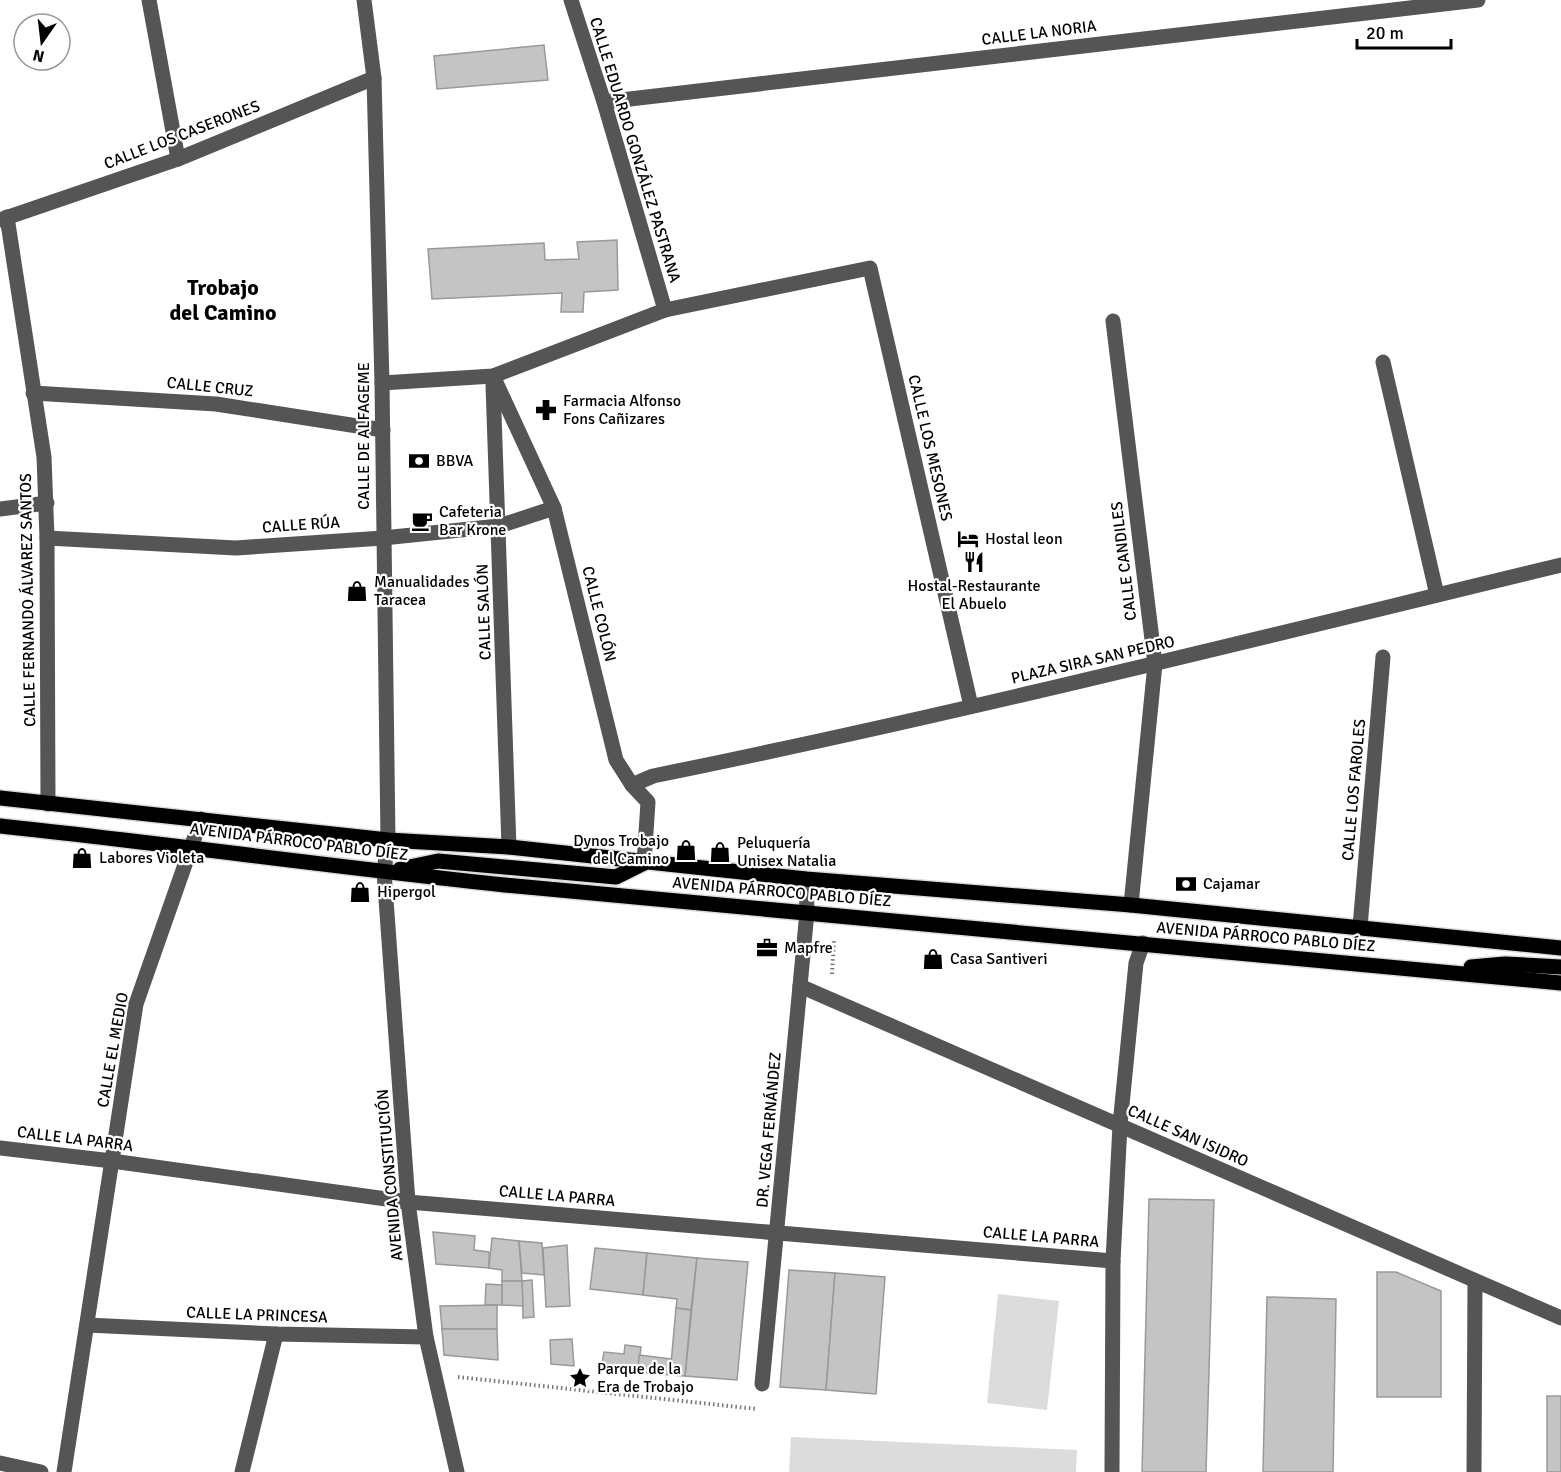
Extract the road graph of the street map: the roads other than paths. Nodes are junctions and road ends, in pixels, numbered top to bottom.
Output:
1 (149, 0) edge
2 (364, 0) edge
3 (571, 0) edge
4 (1478, 0) edge
5 (374, 78) junction
6 (604, 102) junction
7 (178, 159) junction
8 (4, 218) edge
9 (870, 268) joint
10 (665, 310) junction
11 (1113, 321) dead end
12 (1383, 362) dead end
13 (493, 376) junction
14 (382, 383) junction
15 (33, 393) junction
16 (383, 430) junction
17 (47, 503) junction
18 (554, 508) junction
19 (0, 509) edge
20 (499, 526) junction
21 (47, 538) junction
22 (383, 538) junction
23 (1561, 565) edge
24 (1437, 595) junction
25 (1383, 657) dead end
26 (1155, 664) junction
27 (971, 706) junction
28 (632, 785) junction
29 (0, 798) edge
30 (48, 804) junction
31 (201, 819) junction
32 (0, 826) edge
33 (388, 840) junction
34 (192, 846) junction
35 (509, 847) junction
36 (644, 862) junction
37 (384, 872) junction
38 (806, 879) junction
39 (1131, 905) junction
40 (807, 912) junction
41 (1360, 927) junction
42 (1143, 943) junction
43 (1561, 948) edge
44 (1561, 967) edge
45 (1439, 971) junction
46 (1561, 983) edge
47 (800, 986) junction
48 (1120, 1125) junction
49 (0, 1148) edge
50 (112, 1161) junction
51 (408, 1202) junction
52 (777, 1232) junction
53 (1113, 1261) junction
54 (1475, 1281) junction
55 (1561, 1318) edge
56 (87, 1325) junction
57 (276, 1334) junction
58 (426, 1337) junction
59 (762, 1384) dead end
60 (0, 1463) edge
61 (40, 1472) edge
62 (64, 1472) edge
63 (242, 1472) edge
64 (457, 1472) edge
65 (1112, 1472) edge
66 (1474, 1472) edge

1 - 7 street
2 - 5 street, CALLE DE ALFAGEME
3 - 6 street, CALLE EDUARDO GONZÁLEZ PASTRANA
4 - 6 street, CALLE LA NORIA
5 - 7 street, CALLE LOS CASERONES
5 - 14 street, CALLE DE ALFAGEME
6 - 10 street, CALLE EDUARDO GONZÁLEZ PASTRANA
7 - 8 street, CALLE LOS CASERONES
8 - 15 street, CALLE FERNANDO ÁLVAREZ SANTOS
9 - 10 street, CALLE EDUARDO GONZÁLEZ PASTRANA
9 - 27 street, CALLE LOS MESONES
10 - 13 street, CALLE EDUARDO GONZÁLEZ PASTRANA
11 - 26 street, CALLE CANDILES
12 - 24 street
13 - 14 street, CALLE EDUARDO GONZÁLEZ PASTRANA
13 - 18 street, CALLE COLÓN
13 - 20 street, CALLE SALÓN
14 - 16 street, CALLE DE ALFAGEME
15 - 16 street, CALLE CRUZ
15 - 17 street, CALLE FERNANDO ÁLVAREZ SANTOS
16 - 22 street, CALLE DE ALFAGEME
17 - 19 street
17 - 21 street, CALLE FERNANDO ÁLVAREZ SANTOS
18 - 20 street, CALLE RÚA
18 - 28 street, CALLE COLÓN
20 - 22 street, CALLE RÚA
20 - 35 street, CALLE SALÓN
21 - 22 street, CALLE RÚA
21 - 30 street, CALLE FERNANDO ÁLVAREZ SANTOS
22 - 33 street, CALLE DE ALFAGEME
23 - 24 street, PLAZA SIRA SAN PEDRO
24 - 26 street, PLAZA SIRA SAN PEDRO
25 - 41 street, CALLE LOS FAROLES
26 - 27 street, PLAZA SIRA SAN PEDRO
26 - 39 street, CALLE CANDILES
27 - 28 street, PLAZA SIRA SAN PEDRO
28 - 36 street, CALLE COLÓN
29 - 30 main road, AVENIDA PÁRROCO PABLO DÍEZ
30 - 31 main road, AVENIDA PÁRROCO PABLO DÍEZ
31 - 33 main road, AVENIDA PÁRROCO PABLO DÍEZ
31 - 34 street, CALLE EL MEDIO
32 - 34 main road, AVENIDA PÁRROCO PABLO DÍEZ
33 - 35 main road, AVENIDA PÁRROCO PABLO DÍEZ
33 - 37 street, CALLE DE ALFAGEME
34 - 37 main road, AVENIDA PÁRROCO PABLO DÍEZ
34 - 50 street, CALLE EL MEDIO
35 - 36 main road, AVENIDA PÁRROCO PABLO DÍEZ
36 - 37 main road
36 - 38 main road, AVENIDA PÁRROCO PABLO DÍEZ
37 - 40 main road, AVENIDA PÁRROCO PABLO DÍEZ
37 - 51 street, AVENIDA CONSTITUCIÓN
38 - 39 main road, AVENIDA PÁRROCO PABLO DÍEZ
38 - 40 street, DR. VEGA FERNÁNDEZ
39 - 41 main road, AVENIDA PÁRROCO PABLO DÍEZ
40 - 42 main road, AVENIDA PÁRROCO PABLO DÍEZ
40 - 47 street, DR. VEGA FERNÁNDEZ
41 - 43 main road, AVENIDA PÁRROCO PABLO DÍEZ
42 - 45 main road, AVENIDA PÁRROCO PABLO DÍEZ
42 - 48 street
44 - 45 main road
45 - 46 main road, AVENIDA PÁRROCO PABLO DÍEZ
47 - 48 street, CALLE SAN ISIDRO
47 - 52 street, DR. VEGA FERNÁNDEZ
48 - 53 street
48 - 54 street, CALLE SAN ISIDRO
49 - 50 street, CALLE LA PARRA
50 - 51 street, CALLE LA PARRA
50 - 56 street, CALLE EL MEDIO
51 - 52 street, CALLE LA PARRA
51 - 58 street, AVENIDA CONSTITUCIÓN
52 - 53 street, CALLE LA PARRA
52 - 59 street, DR. VEGA FERNÁNDEZ
53 - 65 street
54 - 55 street, CALLE SAN ISIDRO
54 - 66 street
56 - 57 street, CALLE LA PRINCESA
56 - 62 street, CALLE EL MEDIO
57 - 58 street, CALLE LA PRINCESA
57 - 63 street
58 - 64 street, AVENIDA CONSTITUCIÓN
60 - 61 street

